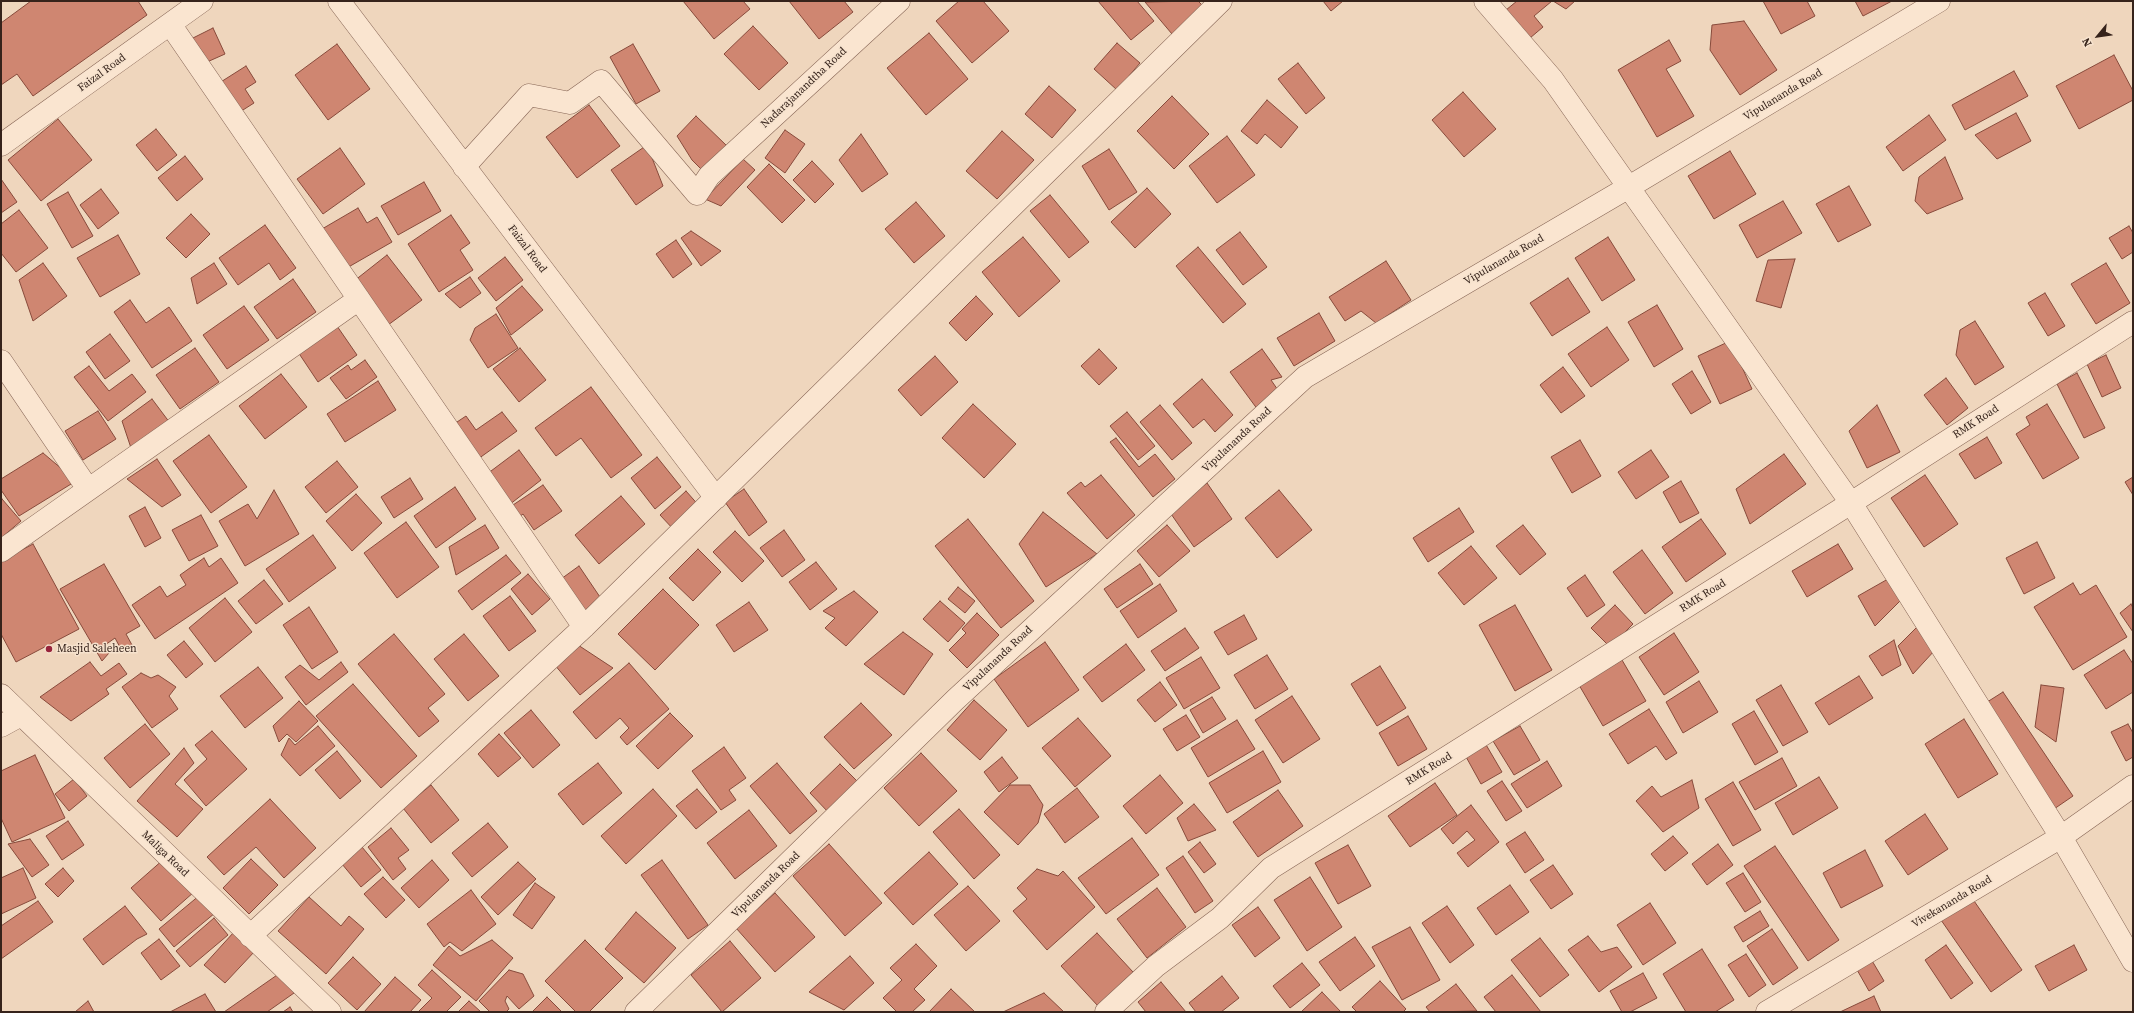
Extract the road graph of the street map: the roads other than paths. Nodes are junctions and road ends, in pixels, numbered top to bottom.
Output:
1 (202, 1) edge
2 (339, 1) edge
3 (899, 1) edge
4 (1221, 1) edge
5 (1485, 1) edge
6 (1939, 1) edge
7 (170, 24) junction
8 (1, 145) edge
9 (464, 167) junction
10 (1629, 187) junction
11 (359, 298) junction
12 (2133, 322) edge
13 (1, 361) edge
14 (88, 489) junction
15 (716, 498) junction
16 (1851, 503) junction
17 (1, 551) edge
18 (584, 627) junction
19 (1, 695) edge
20 (20, 715) junction
21 (1, 726) edge
22 (2133, 786) edge
23 (2061, 837) junction
24 (250, 936) junction
25 (2133, 961) edge
26 (330, 1012) edge
27 (636, 1012) edge
28 (1106, 1012) edge
29 (1768, 1012) edge

1 - 7 street, Faizal Road
2 - 9 street, Faizal Road
3 - 9 street, Nadarajanandtha Road
4 - 15 street
5 - 10 street
6 - 10 street, Vipulananda Road
7 - 8 street, Faizal Road
7 - 11 street
9 - 15 street, Faizal Road
10 - 16 street
10 - 27 street, Vipulananda Road
11 - 14 street
11 - 18 street
12 - 16 street, RMK Road
13 - 14 street
14 - 17 street
15 - 18 street
16 - 23 street
16 - 28 street, RMK Road
18 - 24 street
19 - 20 street, Maliga Road
20 - 21 street
20 - 24 street, Maliga Road
22 - 23 street, Vivekananda Road
23 - 25 street
23 - 29 street, Vivekananda Road
24 - 26 street, Maliga Road

